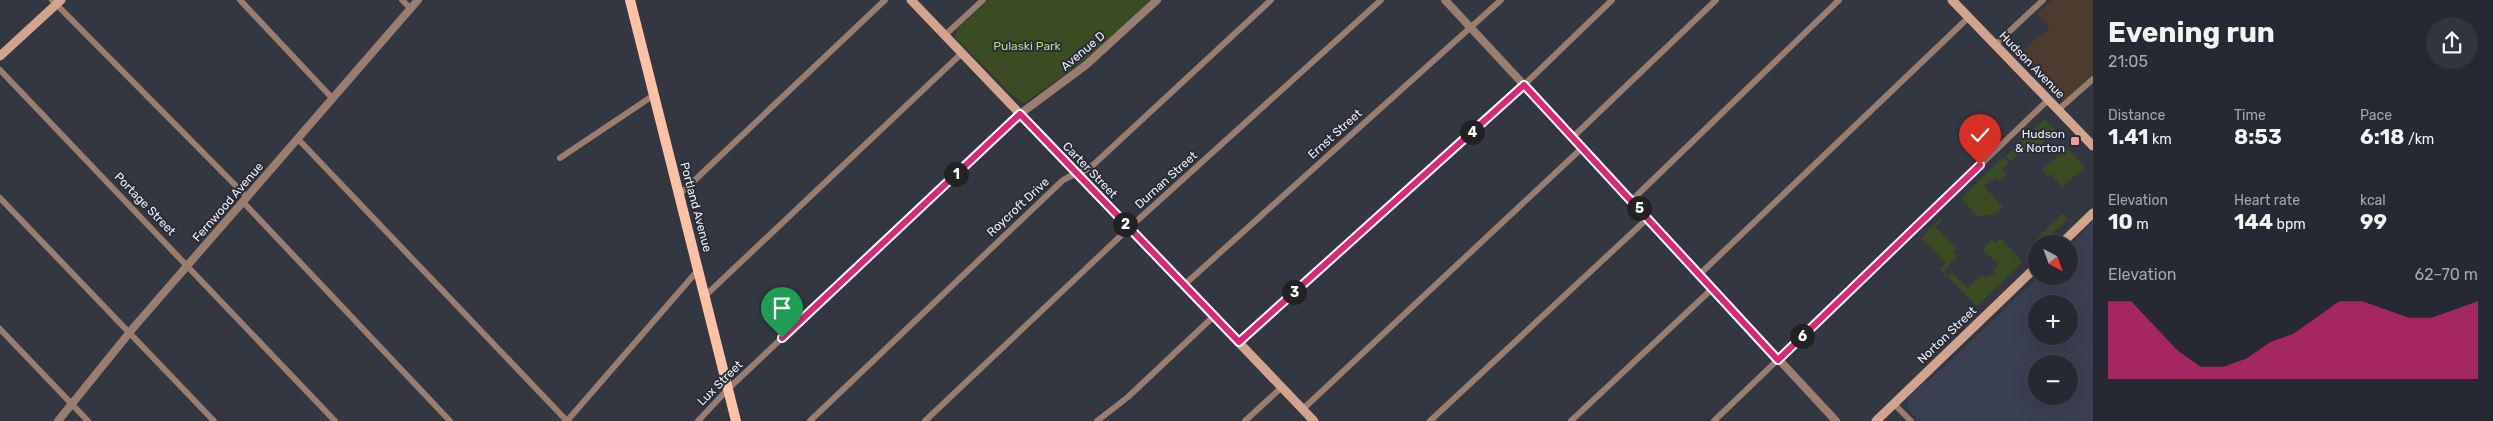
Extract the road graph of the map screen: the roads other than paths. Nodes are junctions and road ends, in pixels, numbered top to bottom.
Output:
1 (240, 0) edge
2 (402, 0) edge
3 (418, 0) edge
4 (630, 0) edge
5 (885, 0) edge
6 (911, 0) edge
7 (983, 0) edge
8 (1157, 0) edge
9 (1271, 0) edge
10 (1381, 0) edge
11 (1445, 0) edge
12 (1501, 0) edge
13 (1612, 0) edge
14 (1716, 0) edge
15 (1839, 0) edge
16 (1952, 0) edge
17 (2043, 0) edge
18 (57, 1) edge
19 (411, 9) junction
20 (1969, 17) junction
21 (1470, 28) junction
22 (945, 35) junction
23 (1995, 45) junction
24 (962, 53) junction
25 (0, 56) edge
26 (0, 70) edge
27 (2093, 79) edge
28 (1524, 85) junction
29 (654, 94) junction
30 (333, 99) junction
31 (2048, 100) junction
32 (2058, 110) junction
33 (1020, 114) junction
34 (1573, 137) junction
35 (298, 139) junction
36 (2093, 146) edge
37 (1582, 148) junction
38 (560, 158) dead end
39 (1076, 173) junction
40 (679, 195) junction
41 (0, 198) edge
42 (245, 200) junction
43 (1632, 200) junction
44 (2093, 213) edge
45 (1648, 218) junction
46 (1129, 228) junction
47 (2070, 235) edge
48 (188, 265) junction
49 (699, 269) junction
50 (1700, 274) junction
51 (2028, 275) edge
52 (1184, 285) junction
53 (1712, 288) junction
54 (706, 295) junction
55 (1214, 316) junction
56 (0, 329) edge
57 (130, 333) junction
58 (1239, 342) junction
59 (1778, 360) junction
60 (1282, 387) junction
61 (728, 389) junction
62 (72, 404) junction
63 (1894, 404) junction
64 (1303, 409) junction
65 (58, 421) edge
66 (88, 421) edge
67 (214, 421) edge
68 (335, 421) edge
69 (450, 421) edge
70 (567, 421) edge
71 (698, 421) edge
72 (736, 421) edge
73 (810, 421) edge
74 (925, 421) edge
75 (1097, 421) edge
76 (1245, 421) edge
77 (1314, 421) edge
78 (1430, 421) edge
79 (1571, 421) edge
80 (1714, 421) edge
81 (1836, 421) edge
82 (1876, 421) edge
83 (1911, 421) edge

1 - 30 street
2 - 19 street
3 - 19 street, Fernwood Avenue
4 - 29 main road, Portland Avenue
5 - 40 street
6 - 22 main road, Carter Street
7 - 22 street
8 - 33 street, Avenue D
9 - 39 street, Roycroft Drive
10 - 46 street, Durnan Street
11 - 21 street
12 - 21 street, Ernst Street
13 - 28 street
14 - 34 street
15 - 43 street
16 - 20 main road, Hudson Avenue
17 - 23 street
18 - 25 main road
18 - 42 street
19 - 30 street, Fernwood Avenue
20 - 23 main road, Hudson Avenue
20 - 50 street
21 - 28 street
21 - 52 street, Ernst Street
22 - 24 main road, Carter Street
23 - 31 main road, Hudson Avenue
24 - 33 main road, Carter Street
24 - 54 street
26 - 48 street, Portage Street
27 - 32 street
28 - 34 street
28 - 58 street
29 - 38 street
29 - 40 main road, Portland Avenue
30 - 35 street, Fernwood Avenue
31 - 32 main road, Hudson Avenue
31 - 59 street
32 - 36 main road, Hudson Avenue
33 - 39 main road, Carter Street
33 - 61 street, Lux Street
34 - 37 street
35 - 42 street, Fernwood Avenue
35 - 70 street
37 - 43 street
37 - 64 street
39 - 46 main road, Carter Street
39 - 73 street, Roycroft Drive
40 - 49 main road, Portland Avenue
41 - 57 street
42 - 48 street, Fernwood Avenue
42 - 69 street
43 - 45 street
44 - 47 main road
45 - 50 street
45 - 78 street
46 - 52 main road, Carter Street
46 - 74 street, Durnan Street
48 - 57 street, Fernwood Avenue
48 - 68 street, Portage Street
49 - 54 main road, Portland Avenue
49 - 70 street
50 - 53 street
51 - 63 main road, Norton Street
52 - 55 main road, Carter Street
53 - 59 street
53 - 79 street
54 - 61 main road, Portland Avenue
55 - 58 main road, Carter Street
55 - 75 street
56 - 62 street
57 - 62 street, Fernwood Avenue
57 - 67 street
58 - 60 main road, Carter Street
59 - 80 street
59 - 81 street
60 - 64 main road, Carter Street
60 - 76 street
61 - 71 street, Lux Street
61 - 72 main road, Portland Avenue
62 - 65 street, Fernwood Avenue
62 - 66 street
63 - 82 main road, Norton Street
63 - 83 street
64 - 77 main road, Carter Street

